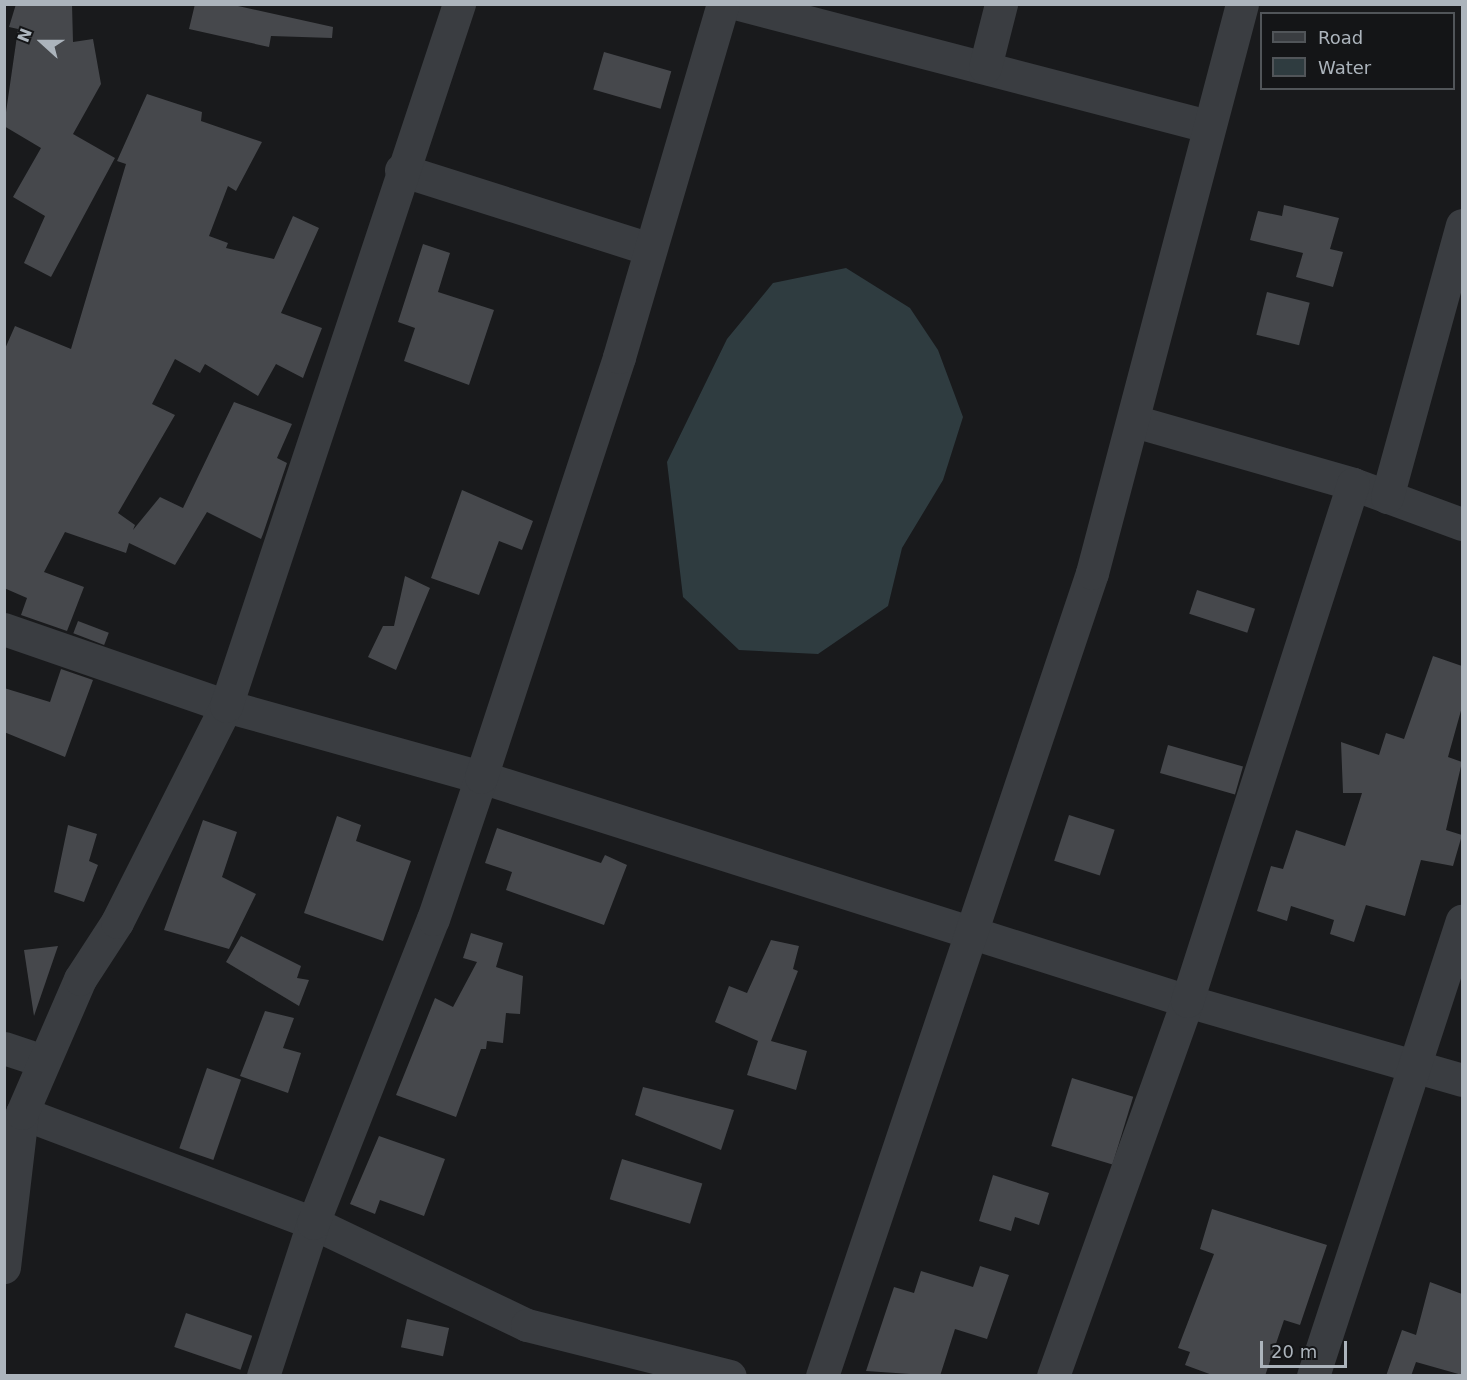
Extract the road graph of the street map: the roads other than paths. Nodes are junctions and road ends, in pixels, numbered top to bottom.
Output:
1 (459, 4) edge
2 (723, 4) edge
3 (739, 4) edge
4 (1000, 4) edge
5 (1242, 4) edge
6 (985, 67) junction
7 (1208, 126) junction
8 (401, 170) junction
9 (1462, 225) edge
10 (650, 249) junction
11 (1457, 265) edge
12 (1134, 421) junction
13 (1353, 484) junction
14 (1387, 497) junction
15 (1462, 524) edge
16 (4, 629) edge
17 (226, 706) junction
18 (481, 777) junction
19 (1462, 921) edge
20 (975, 932) junction
21 (1187, 1001) junction
22 (4, 1048) edge
23 (43, 1061) junction
24 (1418, 1064) junction
25 (1462, 1080) edge
26 (22, 1113) junction
27 (313, 1223) junction
28 (4, 1267) edge
29 (262, 1376) edge
30 (730, 1376) edge
31 (822, 1376) edge
32 (1053, 1376) edge
33 (1313, 1376) edge

1 - 8 street
2 - 10 street
3 - 6 street
4 - 6 street
5 - 7 street
6 - 7 street
7 - 12 street
8 - 10 street
8 - 17 street
9 - 11 street
10 - 18 street
11 - 14 street
12 - 13 street
12 - 20 street
13 - 14 street
13 - 21 street
14 - 15 street
16 - 17 street
17 - 18 street
17 - 23 street
18 - 20 street
18 - 27 street
19 - 24 street
20 - 21 street
20 - 31 street
21 - 24 street
21 - 32 street
22 - 23 street
23 - 26 street
24 - 25 street
24 - 33 street
26 - 27 street
26 - 28 street
27 - 29 street
27 - 30 street

